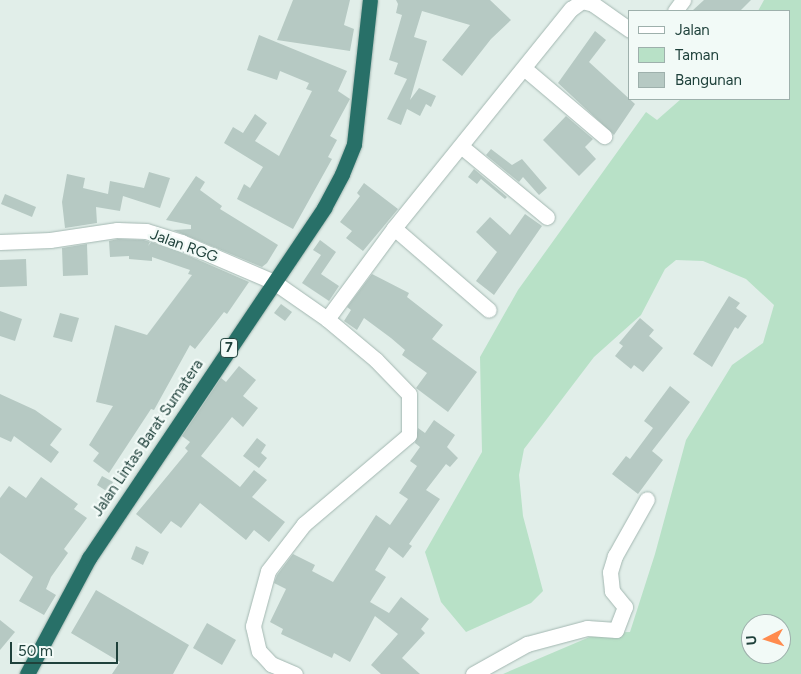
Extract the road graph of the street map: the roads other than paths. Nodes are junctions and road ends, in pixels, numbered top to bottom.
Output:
1 (370, 0) edge
2 (628, 28) edge
3 (525, 70) junction
4 (604, 136) dead end
5 (462, 147) junction
6 (546, 217) dead end
7 (394, 228) junction
8 (0, 242) edge
9 (274, 282) junction
10 (489, 310) dead end
11 (328, 319) junction
12 (646, 499) dead end
13 (27, 674) edge
14 (295, 674) edge
15 (473, 674) edge

1 - 9 highway, Jalan Lintas Barat Sumatera / 7
2 - 3 street
3 - 4 street
3 - 5 street
5 - 6 street
5 - 7 street
7 - 10 street
7 - 11 street
8 - 9 street, Jalan RGG
9 - 11 street, Jalan RGG
9 - 13 highway, Jalan Lintas Barat Sumatera / 7
11 - 14 street, Jalan RGG
12 - 15 street

